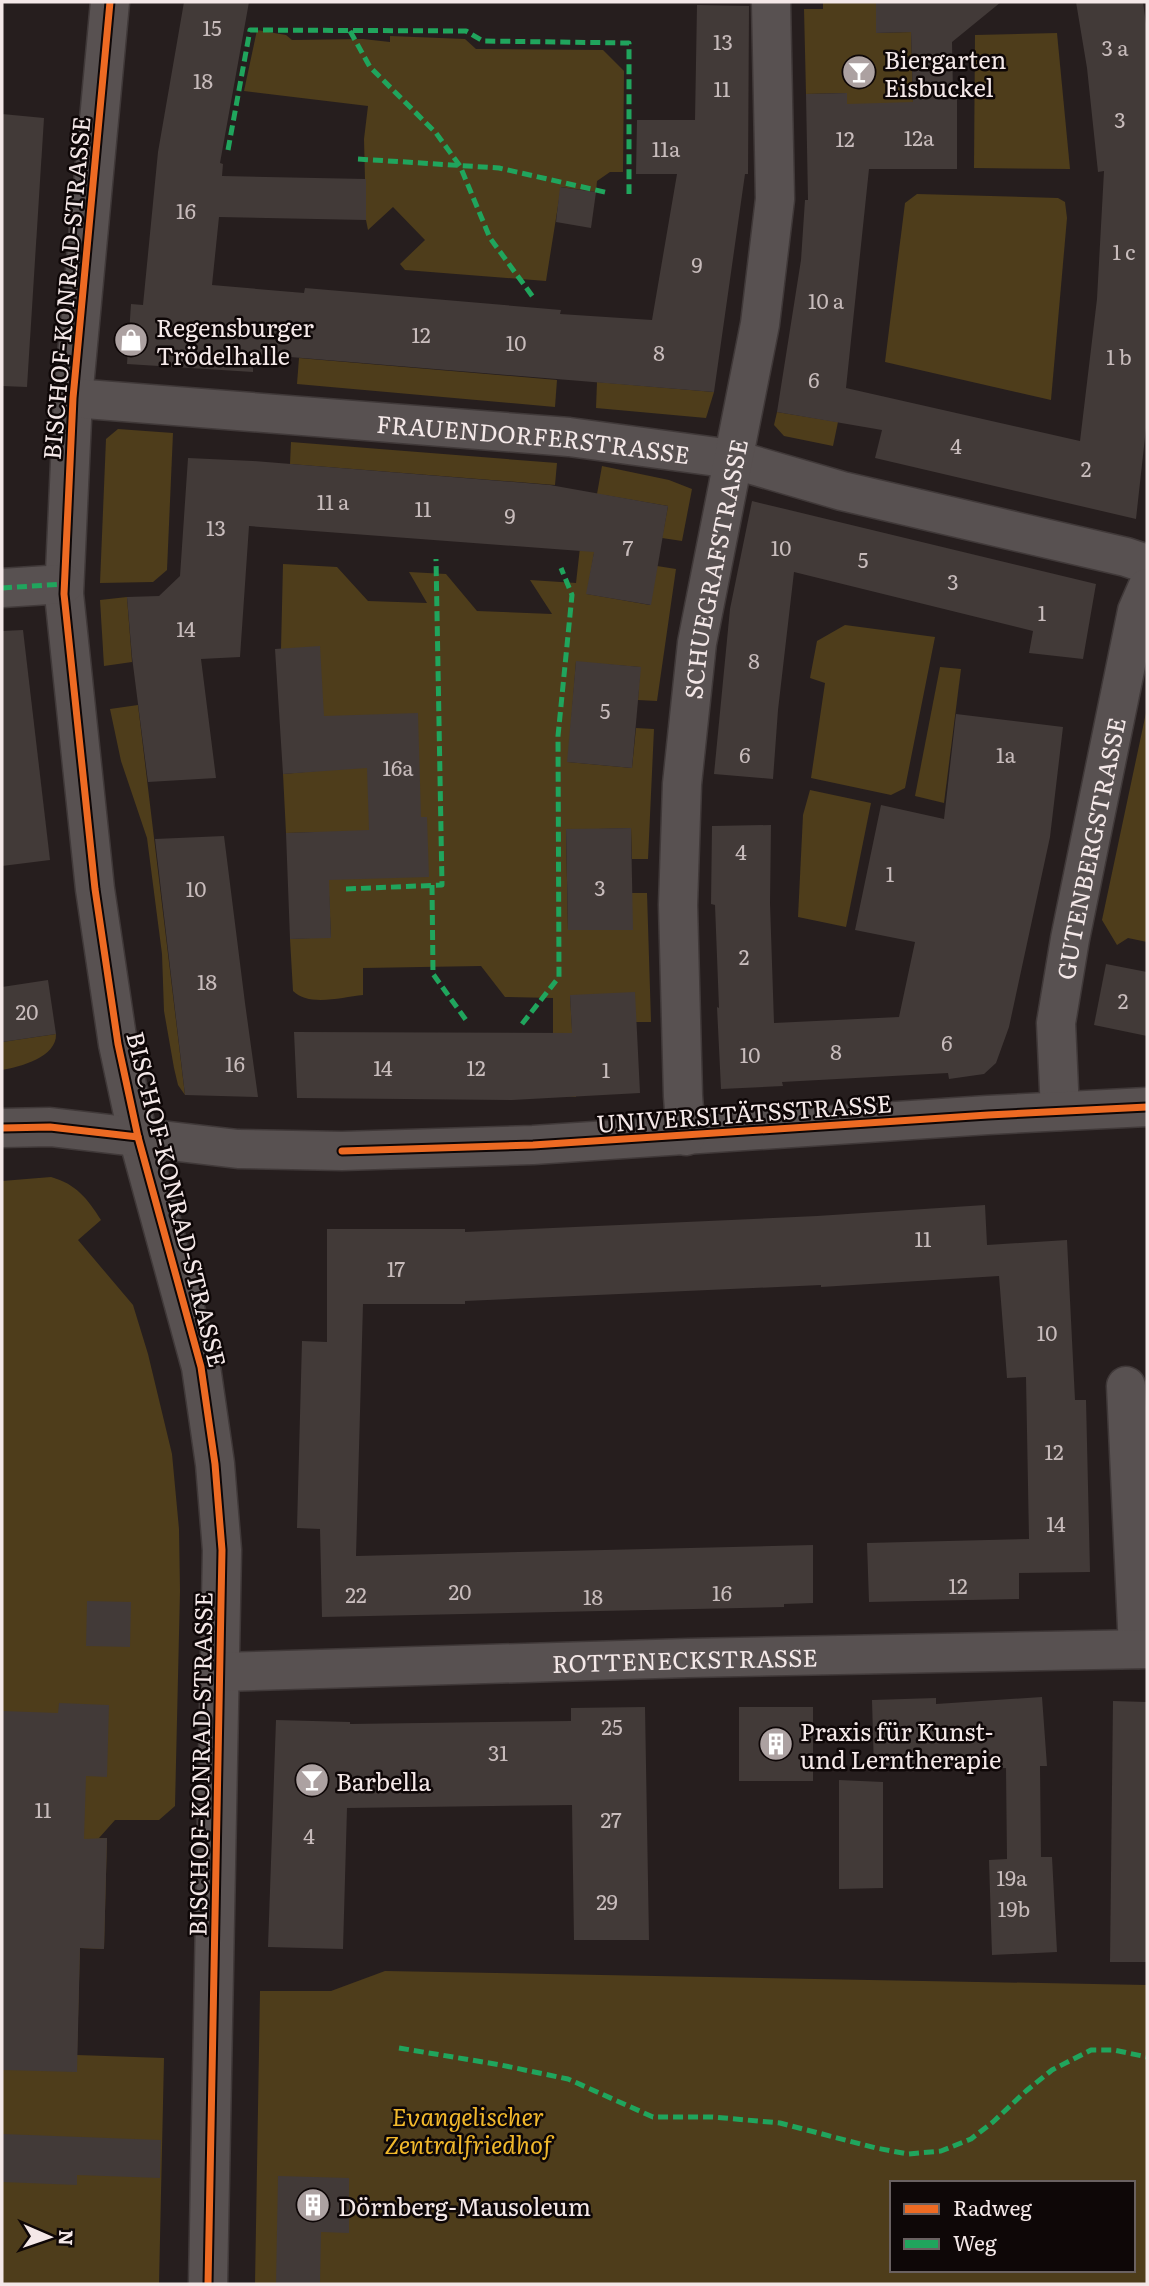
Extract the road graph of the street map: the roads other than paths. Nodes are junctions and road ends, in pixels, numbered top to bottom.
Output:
1 (110, 2) edge
2 (771, 2) edge
3 (73, 398) junction
4 (732, 458) junction
5 (1147, 564) edge
6 (64, 584) junction
7 (2, 588) edge
8 (1147, 589) edge
9 (1147, 1107) edge
10 (1060, 1111) junction
11 (2, 1128) edge
12 (686, 1136) junction
13 (138, 1137) junction
14 (1126, 1387) dead end
15 (1143, 1649) edge
16 (220, 1672) junction
17 (208, 2284) edge

1 - 3 street, BISCHOF-KONRAD-STRASSE
2 - 4 street, SCHUEGRAFSTRASSE
3 - 4 street, FRAUENDORFERSTRASSE
3 - 6 street, BISCHOF-KONRAD-STRASSE
4 - 5 street, FRAUENDORFERSTRASSE
4 - 12 street, SCHUEGRAFSTRASSE
6 - 7 street
6 - 13 street, BISCHOF-KONRAD-STRASSE
8 - 10 street, GUTENBERGSTRASSE
9 - 10 street, UNIVERSITÄTSSTRASSE
10 - 12 street, UNIVERSITÄTSSTRASSE
11 - 13 street, UNIVERSITÄTSSTRASSE
12 - 13 street, UNIVERSITÄTSSTRASSE
13 - 16 street, BISCHOF-KONRAD-STRASSE
14 - 15 street
15 - 16 street, ROTTENECKSTRASSE
16 - 17 street, BISCHOF-KONRAD-STRASSE

